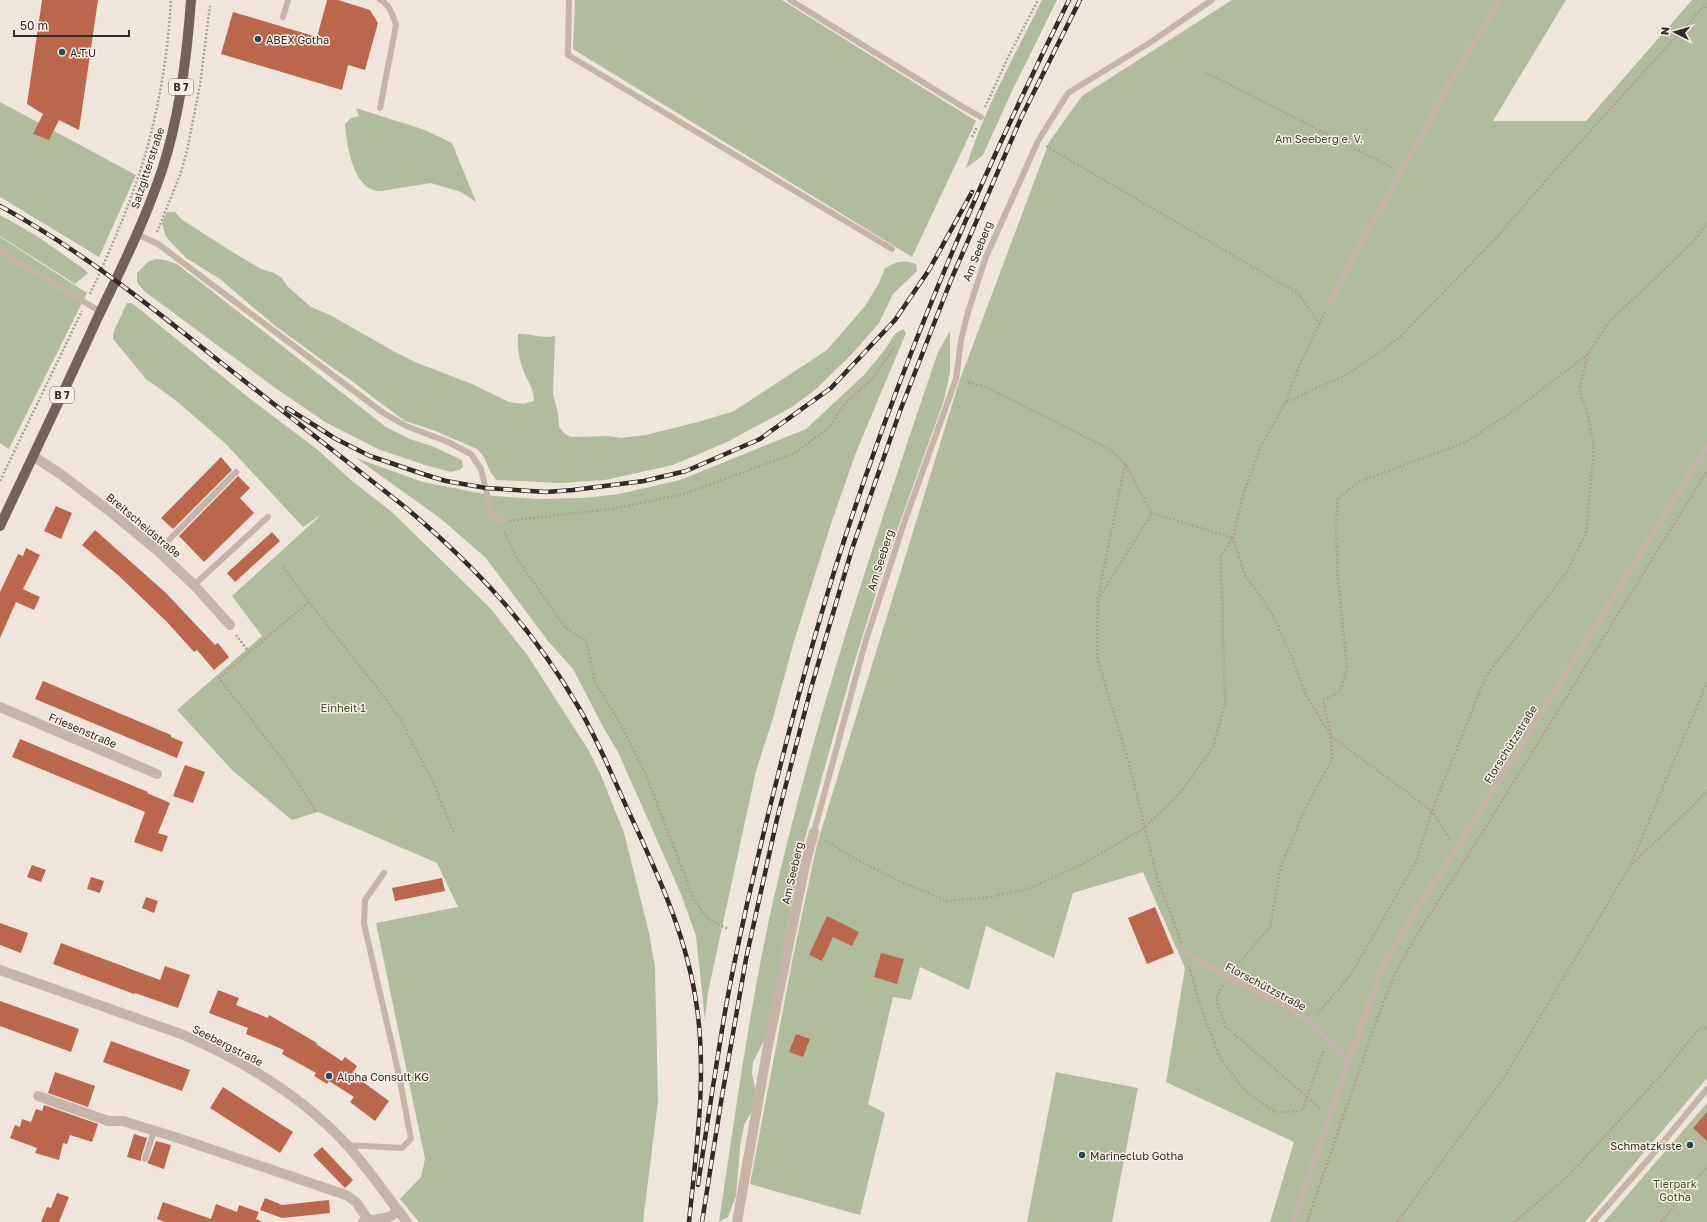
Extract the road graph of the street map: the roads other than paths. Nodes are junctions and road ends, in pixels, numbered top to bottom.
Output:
1 (191, 0) edge
2 (288, 0) edge
3 (380, 0) edge
4 (569, 0) edge
5 (790, 0) edge
6 (1212, 0) edge
7 (1500, 0) edge
8 (283, 17) dead end
9 (380, 108) dead end
10 (981, 117) road end
11 (136, 234) junction
12 (892, 249) dead end
13 (0, 251) edge
14 (1329, 304) road end
15 (101, 312) junction
16 (1707, 447) edge
17 (33, 456) junction
18 (236, 472) dead end
19 (268, 517) dead end
20 (500, 522) road end
21 (0, 526) edge
22 (158, 551) junction
23 (194, 585) junction
24 (230, 625) road end
25 (0, 707) edge
26 (157, 774) dead end
27 (814, 832) joint
28 (384, 873) dead end
29 (1185, 952) road end
30 (0, 970) edge
31 (1349, 1062) junction
32 (1707, 1089) edge
33 (38, 1096) dead end
34 (154, 1131) junction
35 (348, 1145) junction
36 (145, 1159) dead end
37 (399, 1211) junction
38 (366, 1221) edge
39 (407, 1222) edge
40 (737, 1222) edge
41 (1293, 1222) edge
42 (1593, 1222) edge

1 - 11 main road, Salzgitterstraße / B 7
2 - 8 lane
3 - 9 lane
4 - 12 lane
5 - 10 lane
6 - 27 lane, Am Seeberg
7 - 14 lane
11 - 15 main road, Salzgitterstraße / B 7
11 - 20 lane
13 - 15 lane
15 - 17 main road, Salzgitterstraße / B 7
16 - 31 lane, Florschützstraße
17 - 21 main road, B 7
17 - 22 street, Breitscheidstraße
18 - 22 lane
19 - 23 lane
22 - 23 street, Breitscheidstraße
23 - 24 street, Breitscheidstraße
25 - 26 street, Friesenstraße
27 - 40 street, Am Seeberg
28 - 35 lane
29 - 31 lane, Florschützstraße
30 - 35 street, Seebergstraße
31 - 41 lane, Florschützstraße
32 - 42 lane
33 - 34 street
34 - 36 lane
34 - 38 street
35 - 37 street, Seebergstraße
37 - 38 street
37 - 39 street, Seebergstraße

